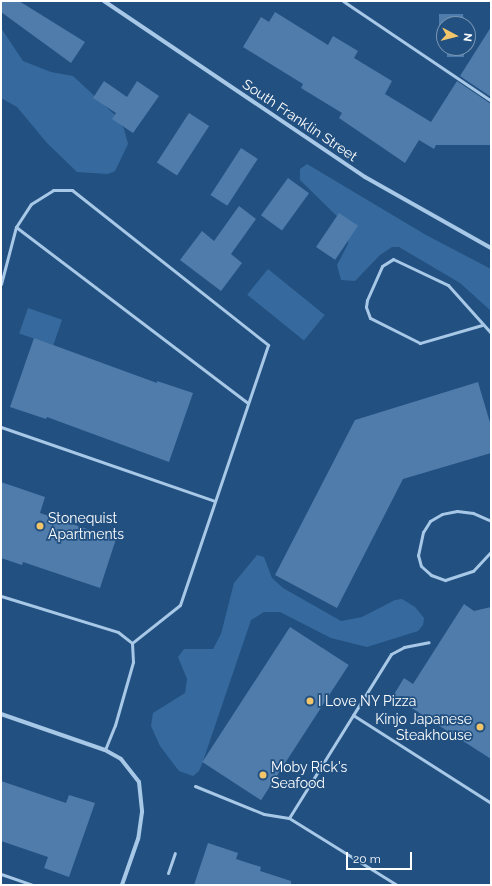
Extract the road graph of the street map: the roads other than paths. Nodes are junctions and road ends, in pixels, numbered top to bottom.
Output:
1 (104, 1) edge
2 (343, 1) edge
3 (491, 101) edge
4 (16, 227) junction
5 (491, 248) edge
6 (1, 284) edge
7 (482, 325) junction
8 (491, 333) edge
9 (248, 403) junction
10 (1, 427) edge
11 (215, 501) junction
12 (491, 521) edge
13 (491, 552) edge
14 (1, 596) edge
15 (429, 642) dead end
16 (132, 643) junction
17 (1, 714) edge
18 (353, 715) junction
19 (105, 750) junction
20 (196, 786) dead end
21 (491, 803) edge
22 (289, 818) junction
23 (175, 852) dead end
24 (168, 873) dead end
25 (1, 874) edge
26 (33, 885) edge
27 (122, 885) edge
28 (397, 885) edge

1 - 5 street, South Franklin Street
2 - 3 lane
4 - 6 lane
4 - 9 lane
4 - 9 lane
7 - 7 lane
7 - 8 lane
9 - 11 lane
10 - 11 lane
11 - 16 lane
12 - 13 lane
14 - 16 lane
15 - 18 lane
16 - 19 lane
17 - 19 street
18 - 21 lane
18 - 22 lane
19 - 27 street
20 - 22 lane
22 - 28 lane
23 - 24 lane
25 - 26 lane

